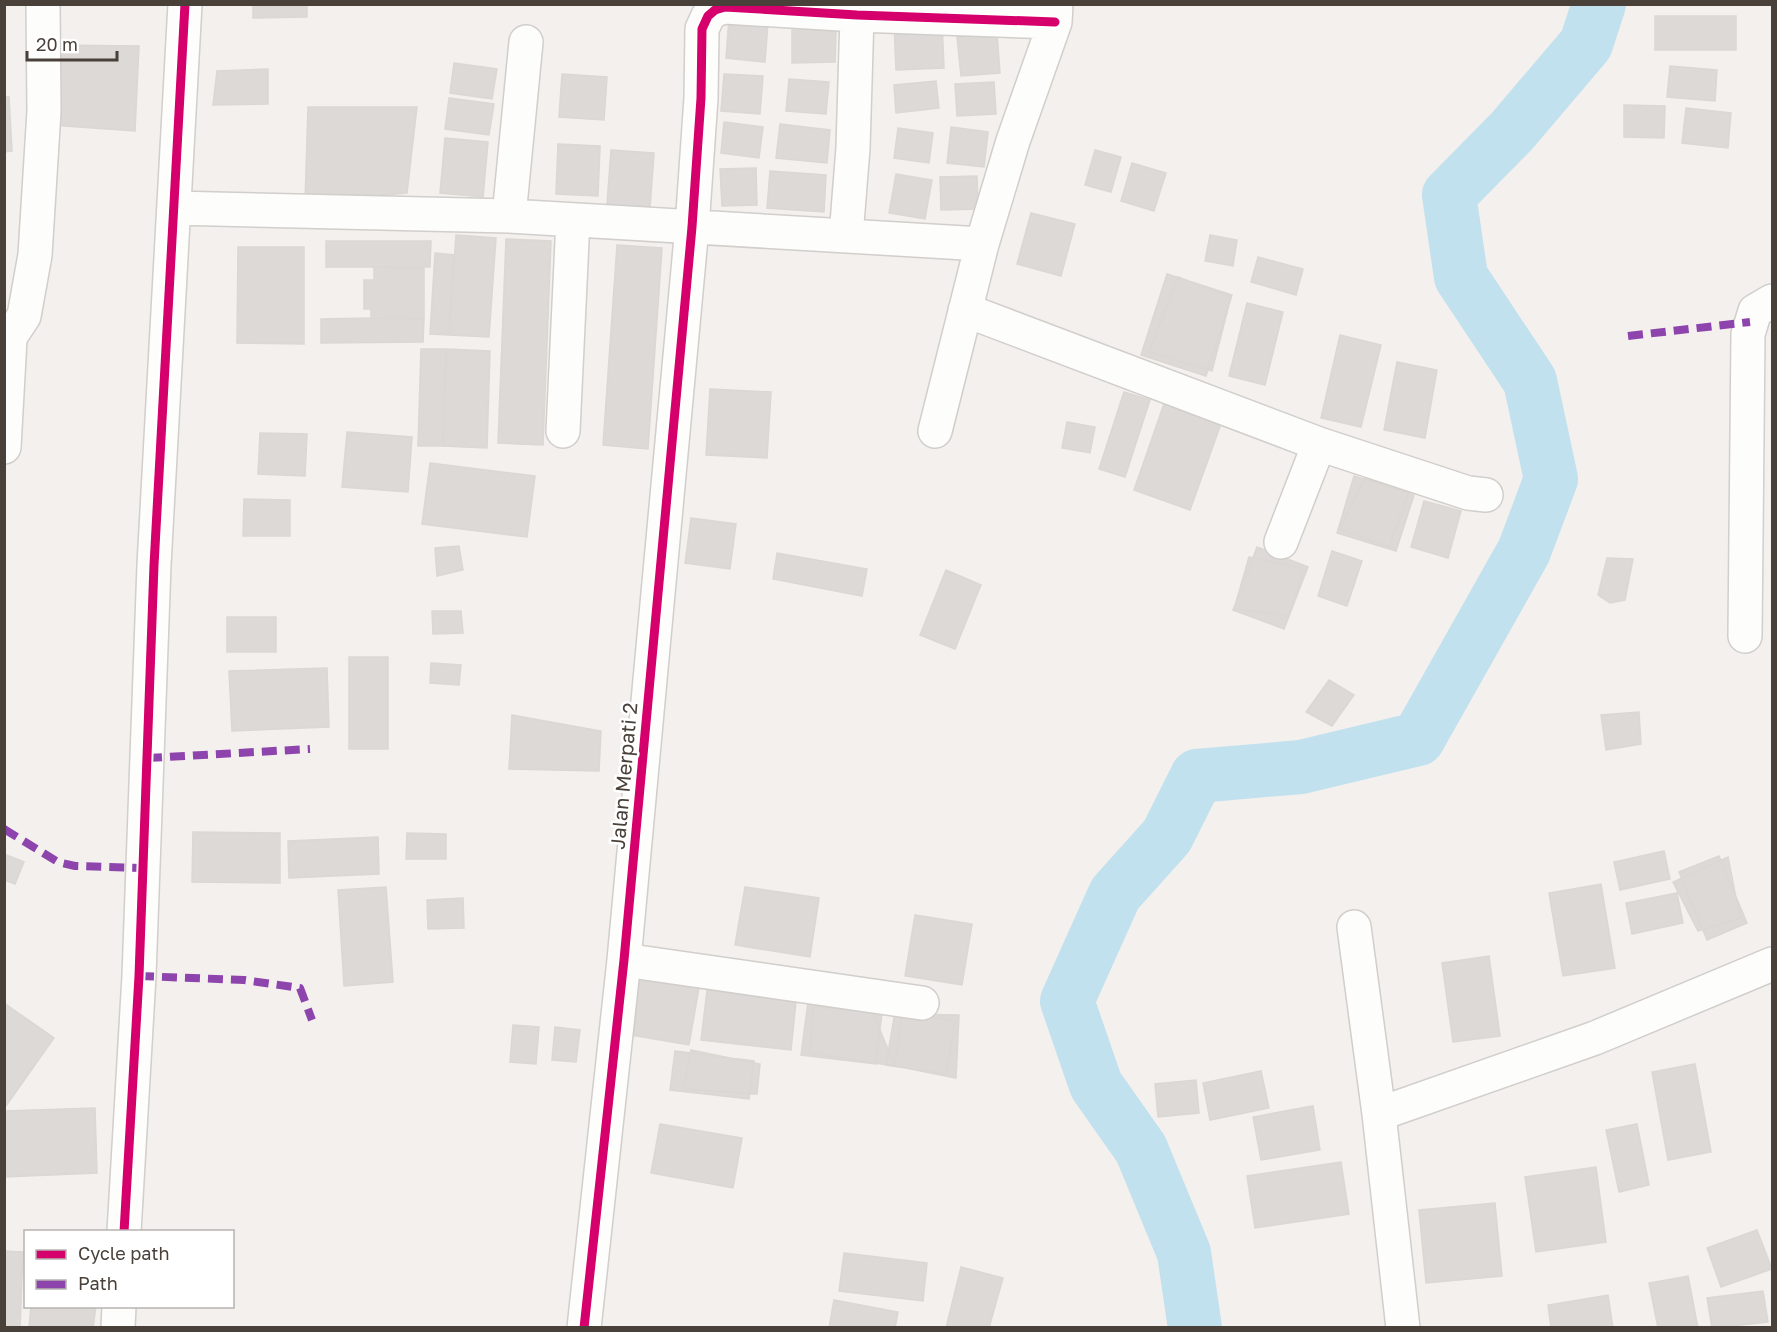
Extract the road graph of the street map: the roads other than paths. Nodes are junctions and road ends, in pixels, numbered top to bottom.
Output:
1 (43, 4) edge
2 (185, 4) edge
3 (1056, 13) edge
4 (857, 15) junction
5 (526, 42) dead end
6 (174, 208) junction
7 (509, 216) junction
8 (573, 220) junction
9 (692, 227) junction
10 (846, 236) junction
11 (982, 244) junction
12 (1773, 301) edge
13 (965, 310) junction
14 (7, 342) edge
15 (563, 431) dead end
16 (935, 431) dead end
17 (1319, 444) junction
18 (4, 447) edge
19 (1486, 495) dead end
20 (1281, 542) dead end
21 (1745, 636) dead end
22 (1354, 927) dead end
23 (624, 960) junction
24 (1773, 964) edge
25 (922, 1003) dead end
26 (1379, 1114) junction
27 (124, 1230) edge
28 (120, 1308) edge
29 (118, 1328) edge
30 (584, 1328) edge
31 (1403, 1328) edge

1 - 14 street
2 - 6 street
3 - 4 street, Jalan Merpati 2
3 - 11 street
4 - 9 street, Jalan Merpati 2
4 - 10 street
5 - 7 street
6 - 7 street
6 - 27 street
7 - 8 street
8 - 9 street
8 - 15 street
9 - 10 street
9 - 23 street, Jalan Merpati 2
10 - 11 street
11 - 13 street
12 - 21 street
13 - 16 street
13 - 17 street
14 - 18 street
17 - 19 street
17 - 20 street
22 - 26 street
23 - 25 street
23 - 30 street, Jalan Merpati 2
24 - 26 street
26 - 31 street
28 - 29 street

